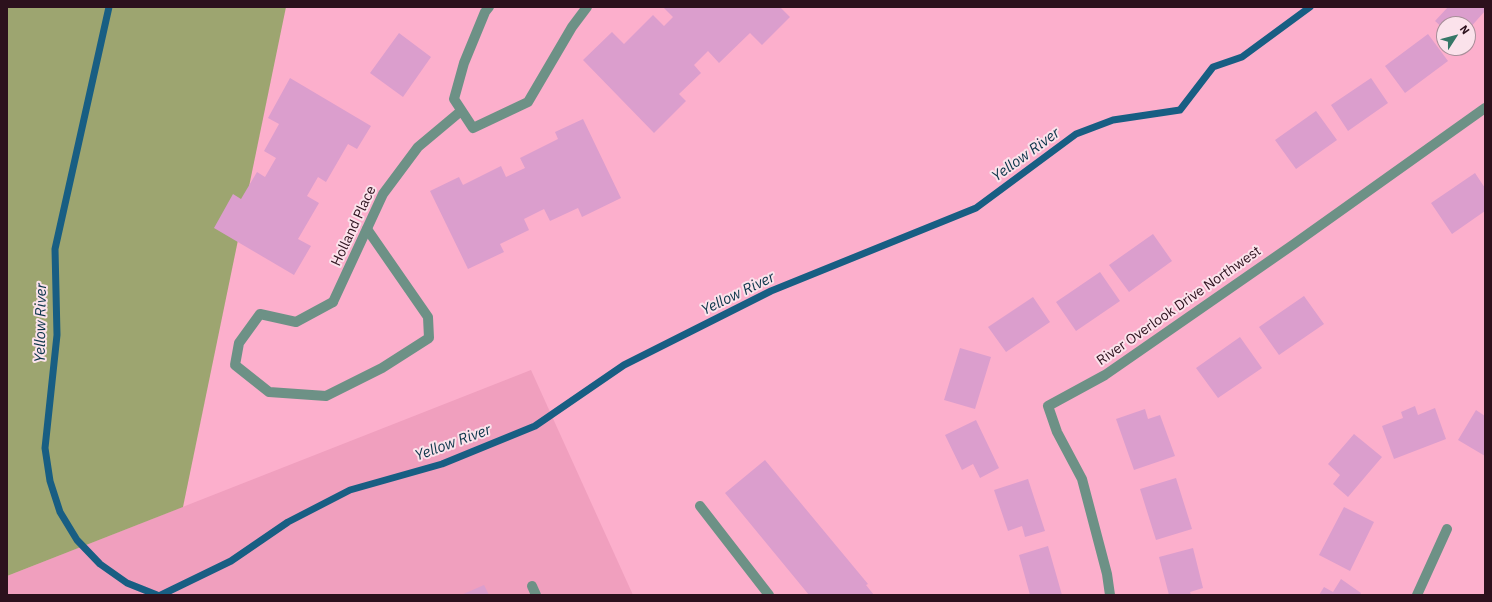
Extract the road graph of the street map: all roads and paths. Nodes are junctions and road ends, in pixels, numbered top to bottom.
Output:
1 (489, 7) edge
2 (587, 7) edge
3 (1485, 108) edge
4 (461, 111) junction
5 (367, 229) junction
6 (700, 506) dead end
7 (1447, 529) dead end
8 (769, 595) edge
9 (1110, 595) edge
10 (1417, 595) edge

1 - 4 street
2 - 4 street
3 - 9 street, River Overlook Drive Northwest
4 - 5 street, Holland Place
5 - 5 street, Holland Place
6 - 8 street
7 - 10 street

